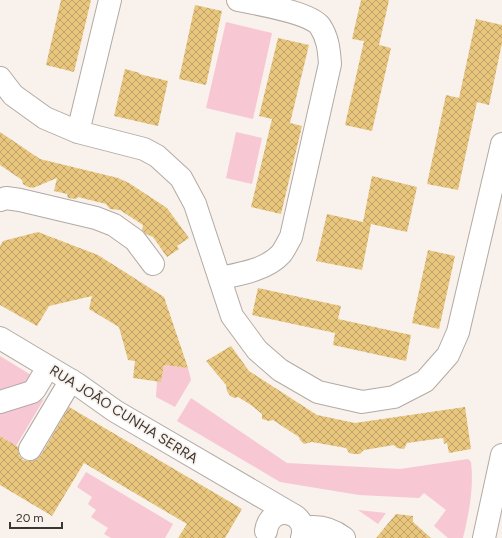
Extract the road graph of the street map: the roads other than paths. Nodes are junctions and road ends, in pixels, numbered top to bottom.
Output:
1 (110, 0) edge
2 (238, 0) edge
3 (0, 78) edge
4 (78, 132) junction
5 (502, 144) edge
6 (0, 200) edge
7 (153, 264) dead end
8 (220, 278) junction
9 (0, 338) edge
10 (48, 367) junction
11 (70, 380) junction
12 (0, 402) edge
13 (30, 449) dead end
14 (502, 455) edge
15 (248, 489) junction
16 (300, 527) edge
17 (263, 536) edge
18 (344, 538) edge
19 (484, 538) edge

1 - 4 street
2 - 8 street
3 - 4 street
4 - 8 street
5 - 8 street
6 - 7 street
9 - 10 street, RUA JOÃO CUNHA SERRA
10 - 11 street, RUA JOÃO CUNHA SERRA
10 - 12 street
11 - 13 street
11 - 15 street, RUA JOÃO CUNHA SERRA
14 - 19 street
15 - 16 street, RUA JOÃO CUNHA SERRA
15 - 17 street, RUA JOÃO CUNHA SERRA
16 - 17 street, RUA JOÃO CUNHA SERRA
16 - 18 street

